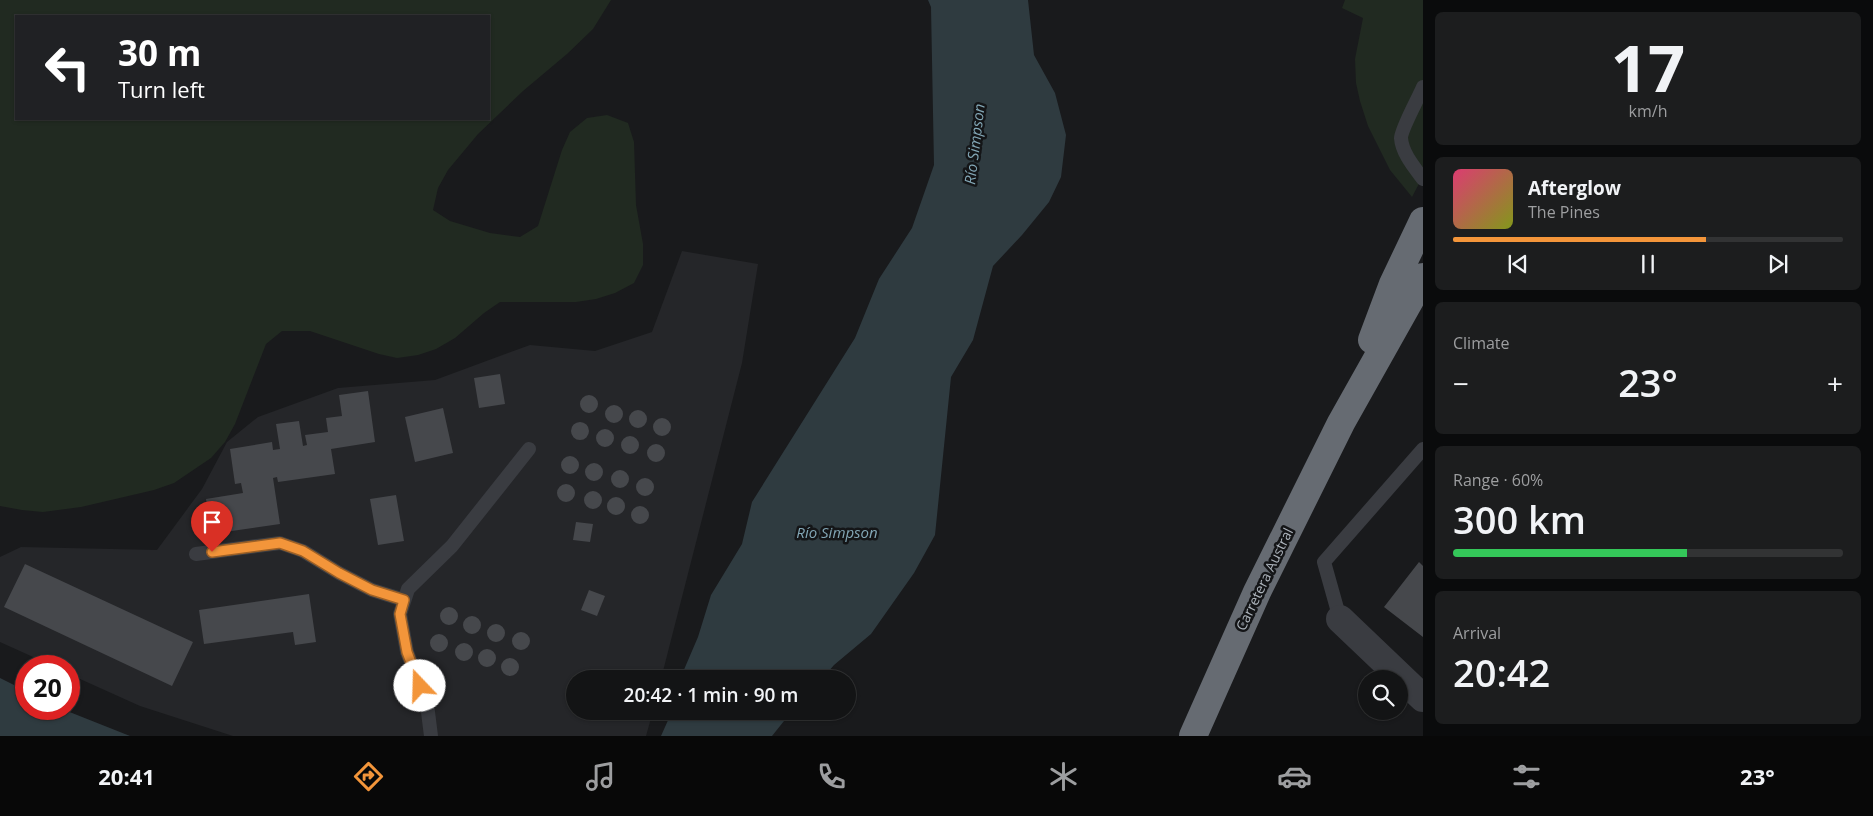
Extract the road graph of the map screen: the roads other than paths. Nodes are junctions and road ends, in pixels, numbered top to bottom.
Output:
1 (1423, 87) edge
2 (1423, 179) edge
3 (1423, 221) edge
4 (1423, 276) edge
5 (1341, 424) junction
6 (529, 449) dead end
7 (1423, 449) edge
8 (196, 554) dead end
9 (404, 600) junction
10 (1340, 619) joint
11 (1423, 698) edge
12 (431, 736) edge
13 (1193, 736) edge

1 - 2 lane
3 - 5 highway, Carretera Austral
4 - 5 highway, Carretera Austral
5 - 13 highway, Carretera Austral
6 - 9 lane
7 - 10 lane
8 - 9 lane
9 - 12 lane
10 - 11 street

